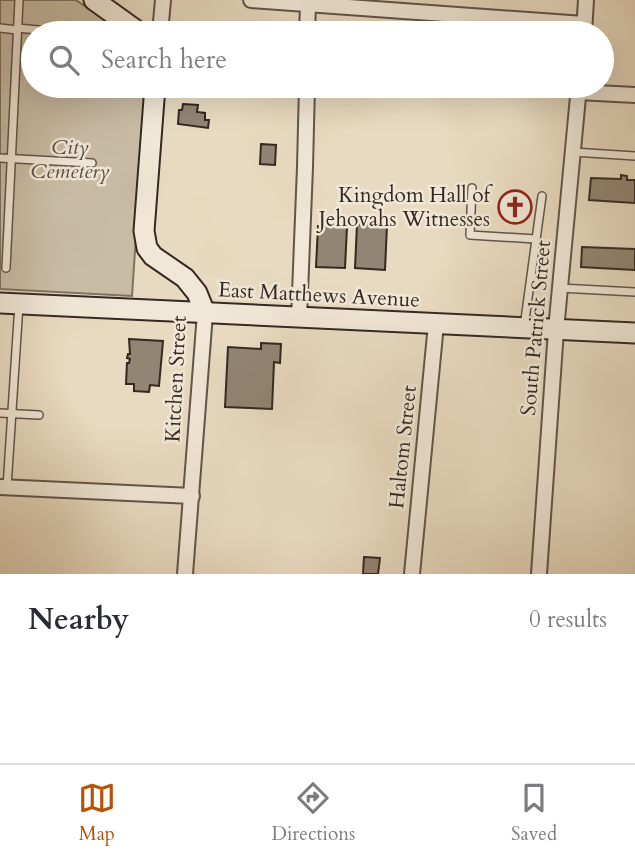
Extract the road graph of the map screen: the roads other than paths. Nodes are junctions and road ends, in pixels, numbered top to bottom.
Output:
1 (19, 0) edge
2 (94, 0) edge
3 (163, 0) edge
4 (251, 0) edge
5 (586, 0) edge
6 (308, 5) junction
7 (124, 21) edge
8 (161, 21) edge
9 (307, 21) edge
10 (492, 21) edge
11 (585, 21) edge
12 (0, 28) edge
13 (17, 29) junction
14 (21, 29) edge
15 (614, 93) edge
16 (635, 95) edge
17 (154, 98) edge
18 (307, 98) edge
19 (578, 98) edge
20 (573, 152) junction
21 (635, 156) edge
22 (0, 158) edge
23 (11, 159) junction
24 (92, 163) dead end
25 (472, 188) dead end
26 (542, 196) dead end
27 (536, 239) junction
28 (6, 268) dead end
29 (560, 288) junction
30 (635, 292) edge
31 (10, 303) edge
32 (205, 313) junction
33 (299, 318) junction
34 (436, 324) junction
35 (524, 328) junction
36 (556, 330) junction
37 (635, 333) edge
38 (0, 413) edge
39 (12, 413) junction
40 (39, 415) dead end
41 (4, 487) edge
42 (192, 496) junction
43 (185, 574) edge
44 (412, 574) edge
45 (539, 574) edge

1 - 13 lane
2 - 7 street
3 - 8 street
4 - 6 street
5 - 11 street
6 - 9 street
6 - 10 street
12 - 13 lane
13 - 14 lane
13 - 23 lane
15 - 16 street
17 - 32 street, Kitchen Street
18 - 33 street
19 - 20 street, South Patrick Street
20 - 21 lane
20 - 29 street, South Patrick Street
22 - 23 lane
23 - 24 lane
23 - 28 lane
25 - 27 lane
26 - 27 lane
27 - 35 lane
29 - 30 lane
29 - 36 street, South Patrick Street
31 - 32 street, East Matthews Avenue
31 - 39 lane
32 - 33 street, East Matthews Avenue
32 - 42 street, Kitchen Street
33 - 34 street, East Matthews Avenue
34 - 35 street, East Matthews Avenue
34 - 44 street, Haltom Street
35 - 36 street, East Matthews Avenue
36 - 37 street, East Matthews Avenue
36 - 45 street, South Patrick Street
38 - 39 lane
39 - 40 lane
39 - 41 lane
41 - 42 street
42 - 43 street, Kitchen Street

